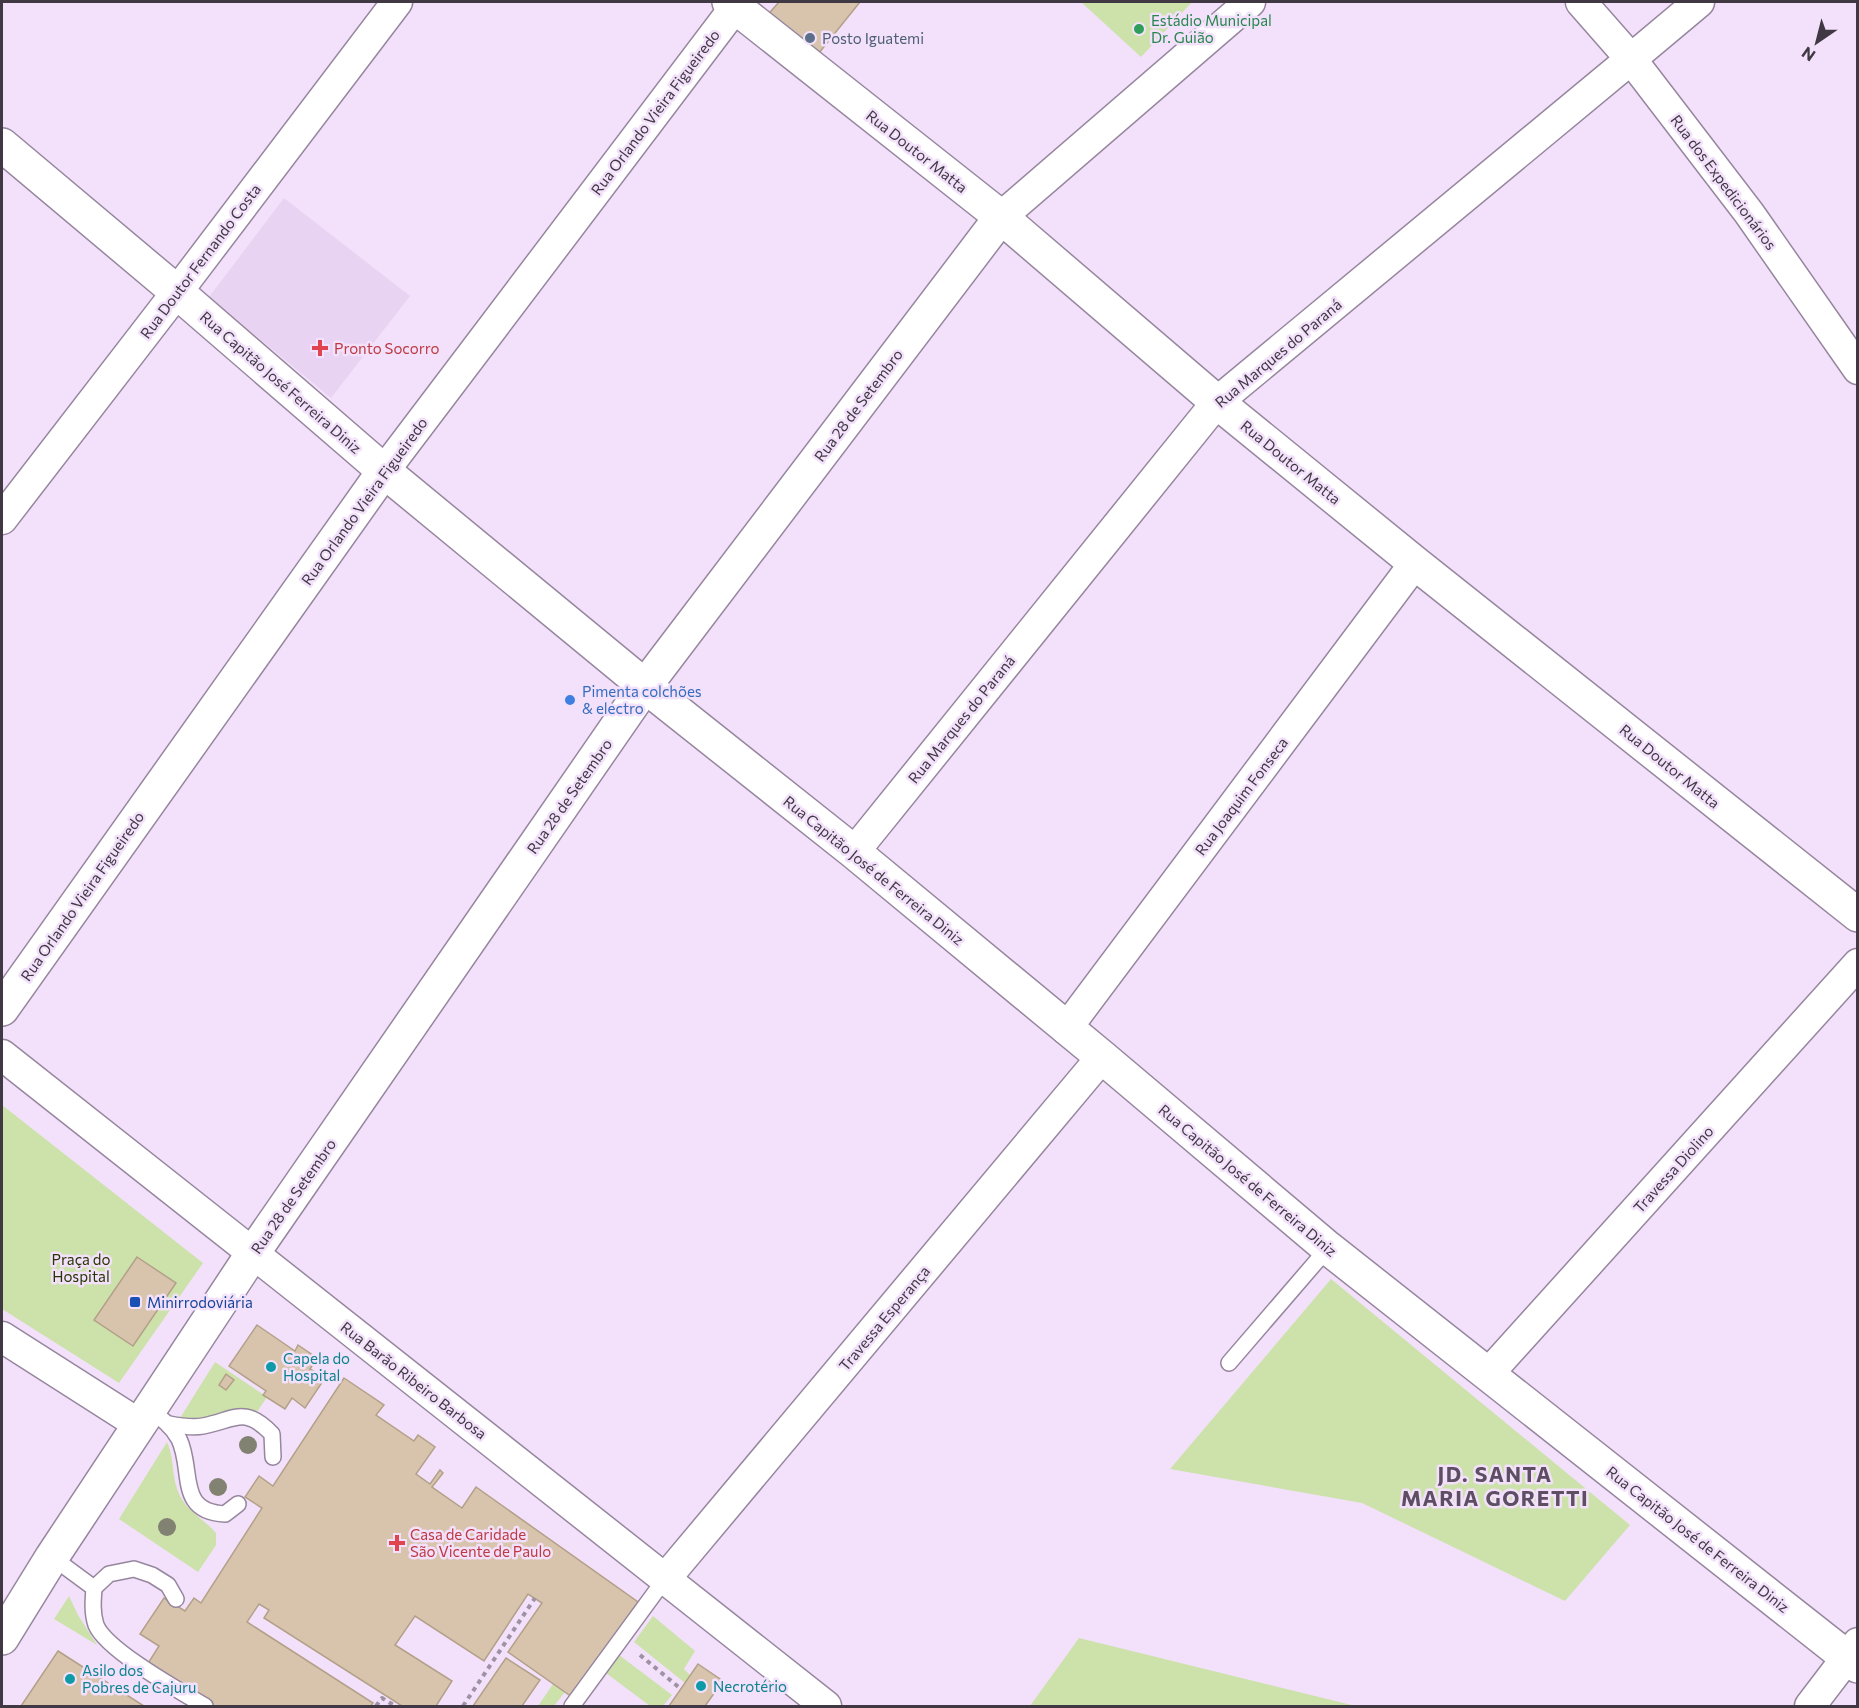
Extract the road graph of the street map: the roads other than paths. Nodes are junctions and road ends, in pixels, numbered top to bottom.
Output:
1 (397, 2) edge
2 (1250, 2) edge
3 (1581, 2) edge
4 (1699, 2) edge
5 (734, 3) edge
6 (1631, 60) junction
7 (2, 145) edge
8 (1001, 217) junction
9 (177, 292) junction
10 (1857, 366) edge
11 (1217, 402) junction
12 (384, 471) junction
13 (2, 519) edge
14 (1415, 563) junction
15 (645, 686) junction
16 (854, 852) junction
17 (1857, 915) edge
18 (1857, 964) edge
19 (2, 1009) edge
20 (1066, 1029) junction
21 (2, 1055) edge
22 (1102, 1057) junction
23 (1328, 1248) junction
24 (253, 1253) junction
25 (2, 1337) edge
26 (1229, 1363) dead end
27 (1488, 1374) junction
28 (153, 1420) junction
29 (273, 1457) dead end
30 (238, 1504) dead end
31 (52, 1557) junction
32 (665, 1579) junction
33 (94, 1588) junction
34 (176, 1599) dead end
35 (2, 1638) edge
36 (1854, 1655) edge
37 (205, 1707) edge
38 (572, 1707) edge
39 (826, 1707) edge
40 (1810, 1707) edge

1 - 9 street, Rua Doutor Fernando Costa
2 - 8 street, Rua 28 de Setembro
3 - 6 street, Rua dos Expedicionários
4 - 6 street, Rua Marques do Paraná
5 - 8 main road, Rua Doutor Matta
5 - 12 street, Rua Orlando Vieira Figueiredo
6 - 10 street, Rua dos Expedicionários
6 - 11 street, Rua Marques do Paraná
7 - 9 main road, Rua Capitão José Ferreira Diniz
8 - 11 main road, Rua Doutor Matta
8 - 15 main road, Rua 28 de Setembro
9 - 12 main road, Rua Capitão José Ferreira Diniz
9 - 13 street, Rua Doutor Fernando Costa
11 - 14 main road, Rua Doutor Matta
11 - 16 street, Rua Marques do Paraná
12 - 15 main road, Rua Capitão José Ferreira Diniz
12 - 19 main road, Rua Orlando Vieira Figueiredo
14 - 17 main road, Rua Doutor Matta
14 - 20 street, Rua Joaquim Fonseca
15 - 16 main road, Rua Capitão José de Ferreira Diniz
15 - 24 main road, Rua 28 de Setembro
16 - 20 main road, Rua Capitão José de Ferreira Diniz
18 - 27 street, Travessa Diolino
20 - 22 main road, Rua Capitão José de Ferreira Diniz
21 - 24 street, Rua Barão Ribeiro Barbosa
22 - 23 main road, Rua Capitão José de Ferreira Diniz
22 - 32 street, Travessa Esperança
23 - 26 lane
23 - 27 main road, Rua Capitão José de Ferreira Diniz
24 - 28 main road, Rua 28 de Setembro
24 - 32 street, Rua Barão Ribeiro Barbosa
25 - 28 street
27 - 36 main road, Rua Capitão José de Ferreira Diniz
28 - 29 lane
28 - 30 lane
28 - 31 main road, Rua 28 de Setembro
31 - 33 lane
31 - 35 main road, Rua 28 de Setembro
32 - 38 lane
32 - 39 street, Rua Barão Ribeiro Barbosa
33 - 34 lane
33 - 37 lane
36 - 40 street

